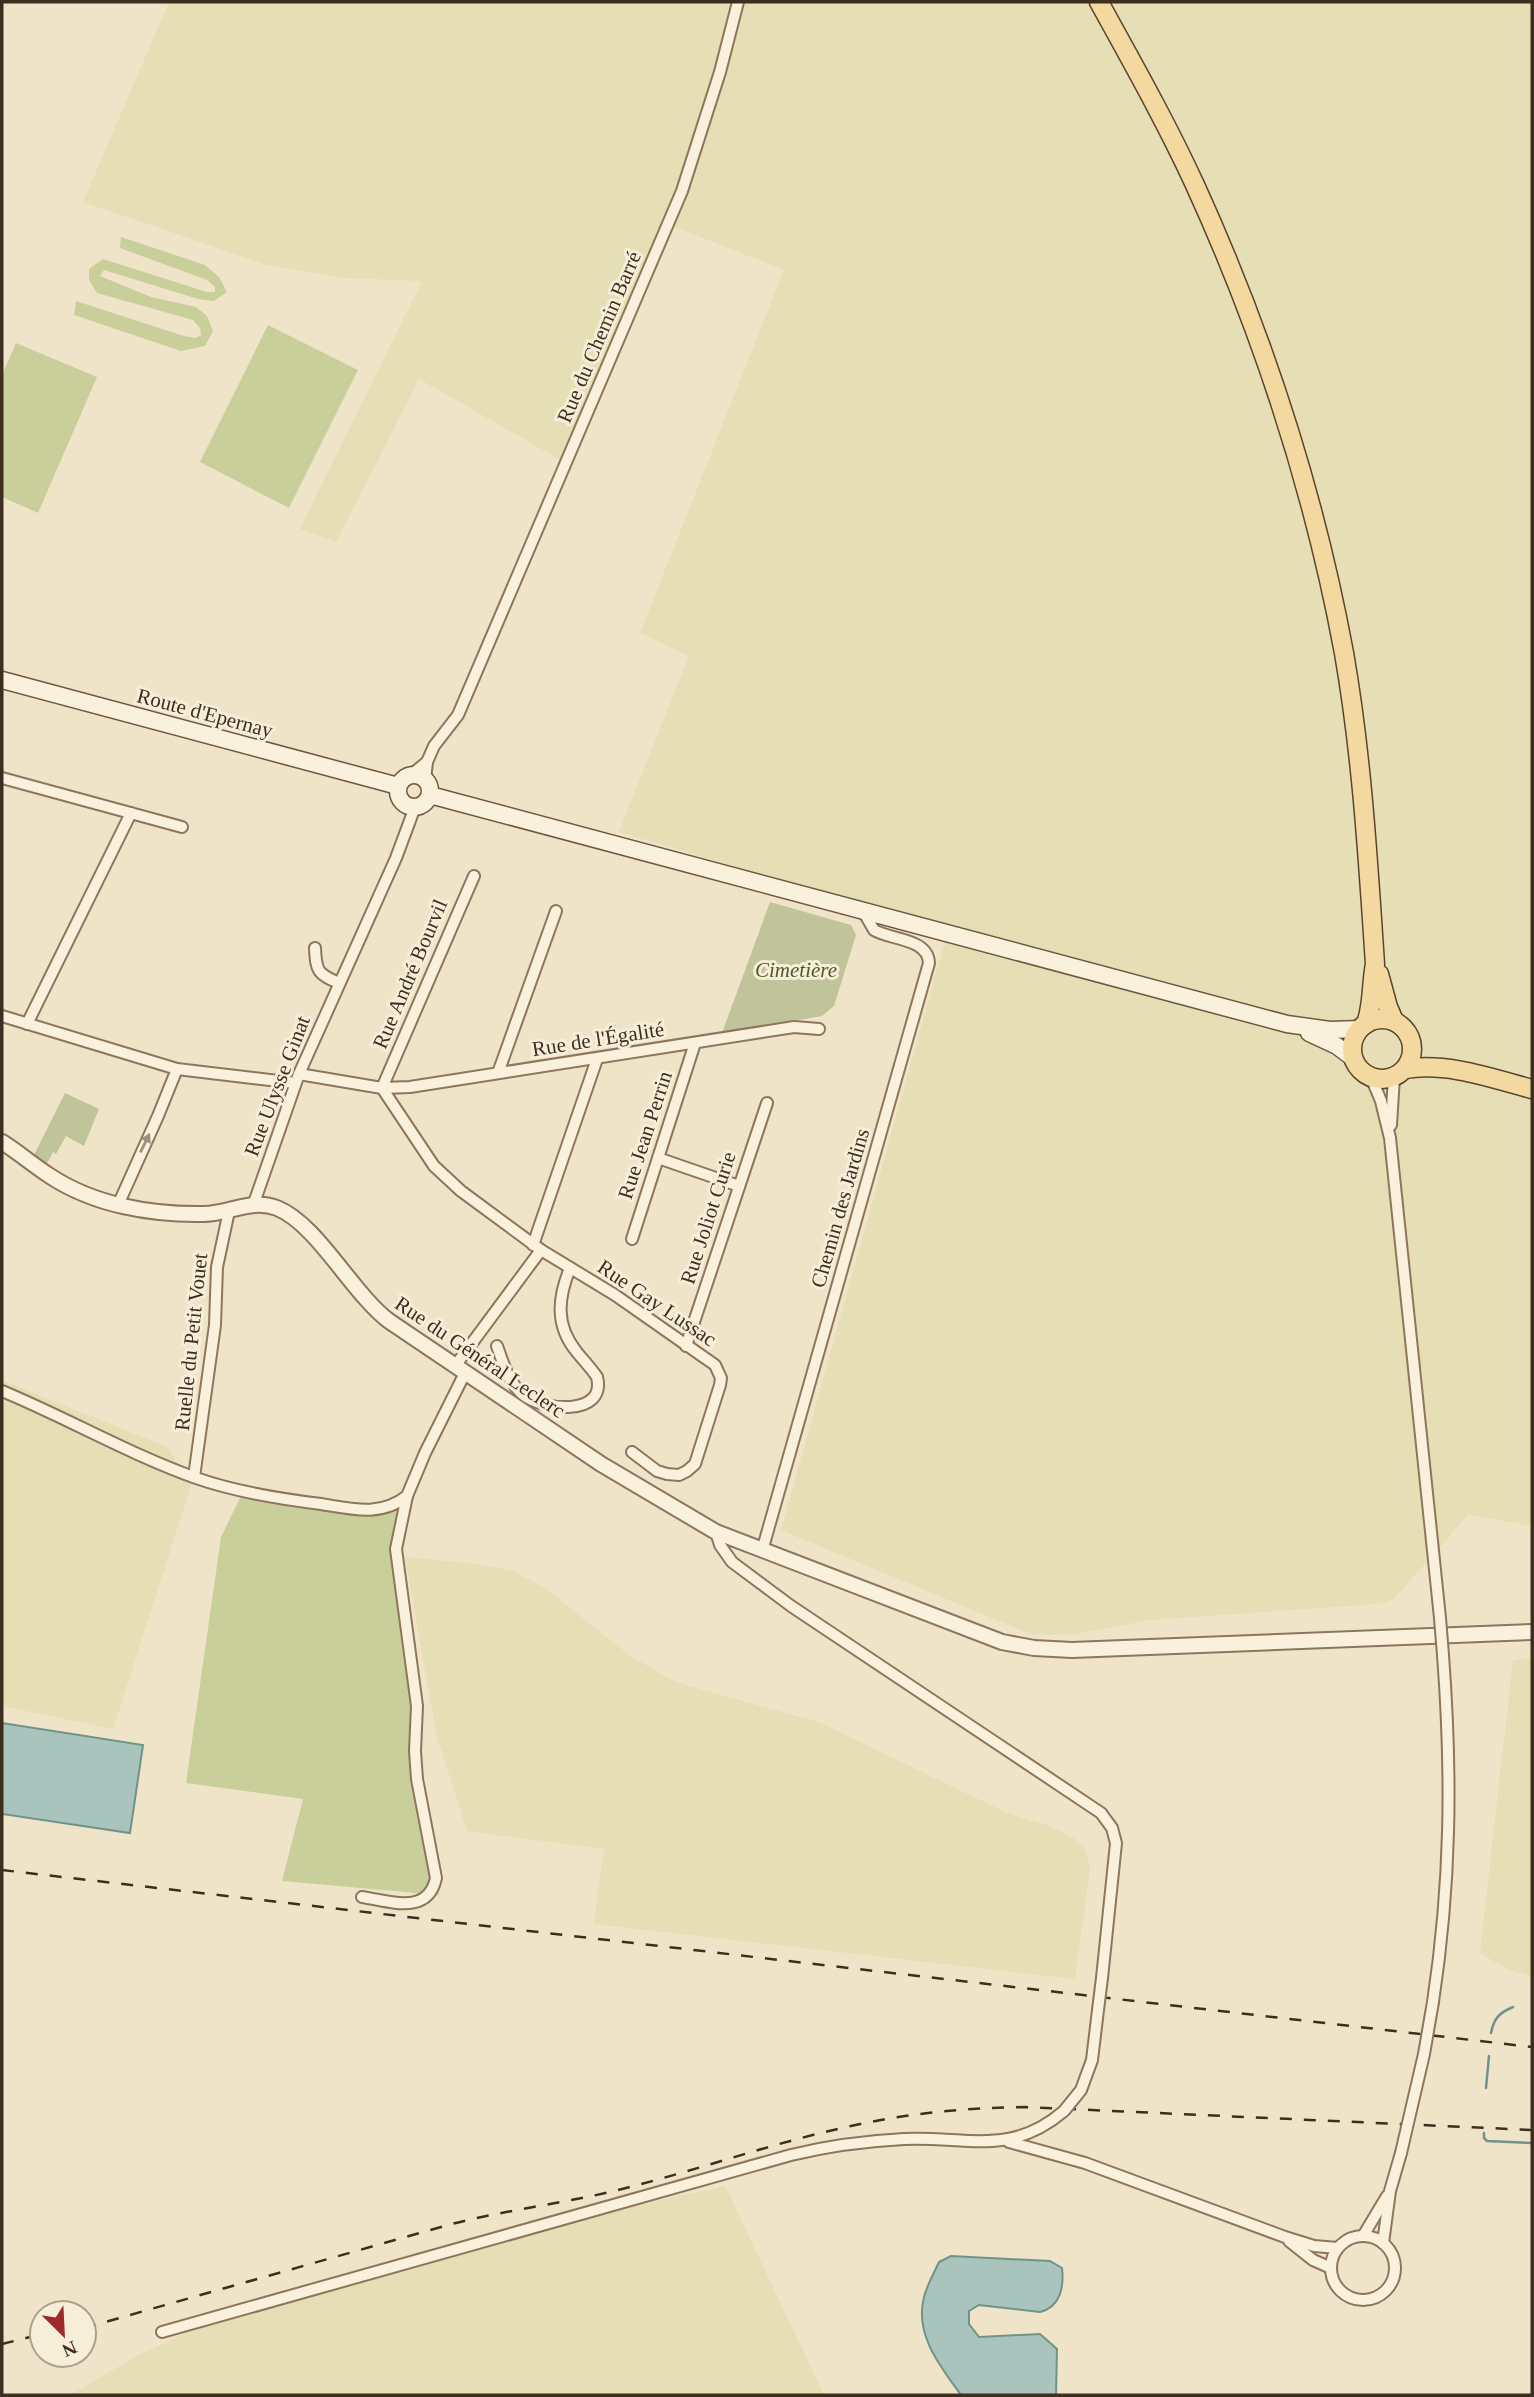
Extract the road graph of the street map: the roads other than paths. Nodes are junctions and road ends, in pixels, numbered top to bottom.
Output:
1 (738, 2) edge
2 (1099, 2) edge
3 (2, 680) edge
4 (2, 778) edge
5 (416, 784) junction
6 (415, 807) junction
7 (131, 813) junction
8 (182, 827) dead end
9 (474, 876) dead end
10 (555, 911) dead end
11 (863, 911) junction
12 (315, 948) dead end
13 (1375, 964) junction
14 (340, 984) junction
15 (2, 1016) edge
16 (1394, 1021) junction
17 (27, 1024) junction
18 (1287, 1024) junction
19 (1363, 1026) junction
20 (819, 1029) dead end
21 (1411, 1040) junction
22 (695, 1043) junction
23 (1353, 1058) junction
24 (597, 1059) junction
25 (177, 1069) junction
26 (1468, 1072) junction
27 (498, 1073) junction
28 (1399, 1073) junction
29 (1371, 1077) junction
30 (297, 1079) junction
31 (382, 1088) junction
32 (1532, 1089) edge
33 (767, 1103) dead end
34 (1390, 1138) junction
35 (2, 1142) edge
36 (658, 1158) junction
37 (739, 1186) junction
38 (254, 1203) junction
39 (118, 1205) junction
40 (229, 1211) junction
41 (632, 1239) dead end
42 (537, 1247) junction
43 (570, 1268) junction
44 (498, 1346) dead end
45 (686, 1346) junction
46 (460, 1369) junction
47 (2, 1391) edge
48 (632, 1452) dead end
49 (194, 1478) junction
50 (407, 1496) junction
51 (716, 1532) junction
52 (762, 1551) junction
53 (1532, 1632) edge
54 (362, 1897) dead end
55 (1005, 2141) junction
56 (1390, 2191) junction
57 (1363, 2236) junction
58 (1284, 2237) junction
59 (1383, 2243) junction
60 (1338, 2248) junction
61 (1331, 2268) junction
62 (162, 2332) dead end

1 - 5 street, Rue du Chemin Barré
2 - 13 main road
3 - 5 main road, Route d'Epernay
4 - 7 street
5 - 6 main road
5 - 6 main road
5 - 11 main road, Route d'Epernay
6 - 14 street, Rue Ulysse Ginat
7 - 8 street
7 - 17 street
9 - 31 street, Rue André Bourvil
10 - 27 street
11 - 18 main road, Route d'Epernay
11 - 52 street, Chemin des Jardins
12 - 14 street
13 - 16 main road
13 - 19 main road
14 - 30 street, Rue Ulysse Ginat
15 - 17 street, Rue de l'Égalité
16 - 19 main road
16 - 21 main road
17 - 25 street, Rue de l'Égalité
18 - 19 main road
18 - 23 main road
19 - 23 main road
20 - 22 street, Rue de l'Égalité
21 - 26 main road
21 - 28 main road
22 - 24 street, Rue de l'Égalité
22 - 36 street, Rue Jean Perrin
23 - 29 main road
24 - 27 street, Rue de l'Égalité
24 - 42 street
25 - 30 street, Rue de l'Égalité
39 -> 25 street
26 - 28 main road
26 - 32 main road
27 - 31 street, Rue de l'Égalité
28 - 29 main road
28 - 34 street
29 - 34 street
30 - 31 street, Rue de l'Égalité
30 - 38 street, Rue Ulysse Ginat
31 - 42 street, Rue Gay Lussac
33 - 37 street, Rue Joliot Curie
34 - 56 street, bridge
35 - 39 street
36 - 37 street
36 - 41 street, Rue Jean Perrin
37 - 45 street, Rue Joliot Curie
38 - 40 street
38 - 46 street, Rue du Général Leclerc
39 - 40 street
40 - 49 street, Ruelle du Petit Vouet
42 - 43 street, Rue Gay Lussac
42 - 46 street
43 - 44 street
43 - 45 street, Rue Gay Lussac
45 - 48 street, Rue Gay Lussac
46 - 50 street
46 - 51 street, Rue du Général Leclerc
47 - 49 street
49 - 50 street
50 - 54 street
51 - 52 street, Rue du Général Leclerc
51 - 55 street, bridge
52 - 53 street, Rue du Général Leclerc
55 - 58 street
55 - 62 street
56 - 57 street
56 - 59 street
57 - 59 street
57 - 60 street
58 - 60 street
58 - 61 street
59 - 61 street
60 - 61 street

